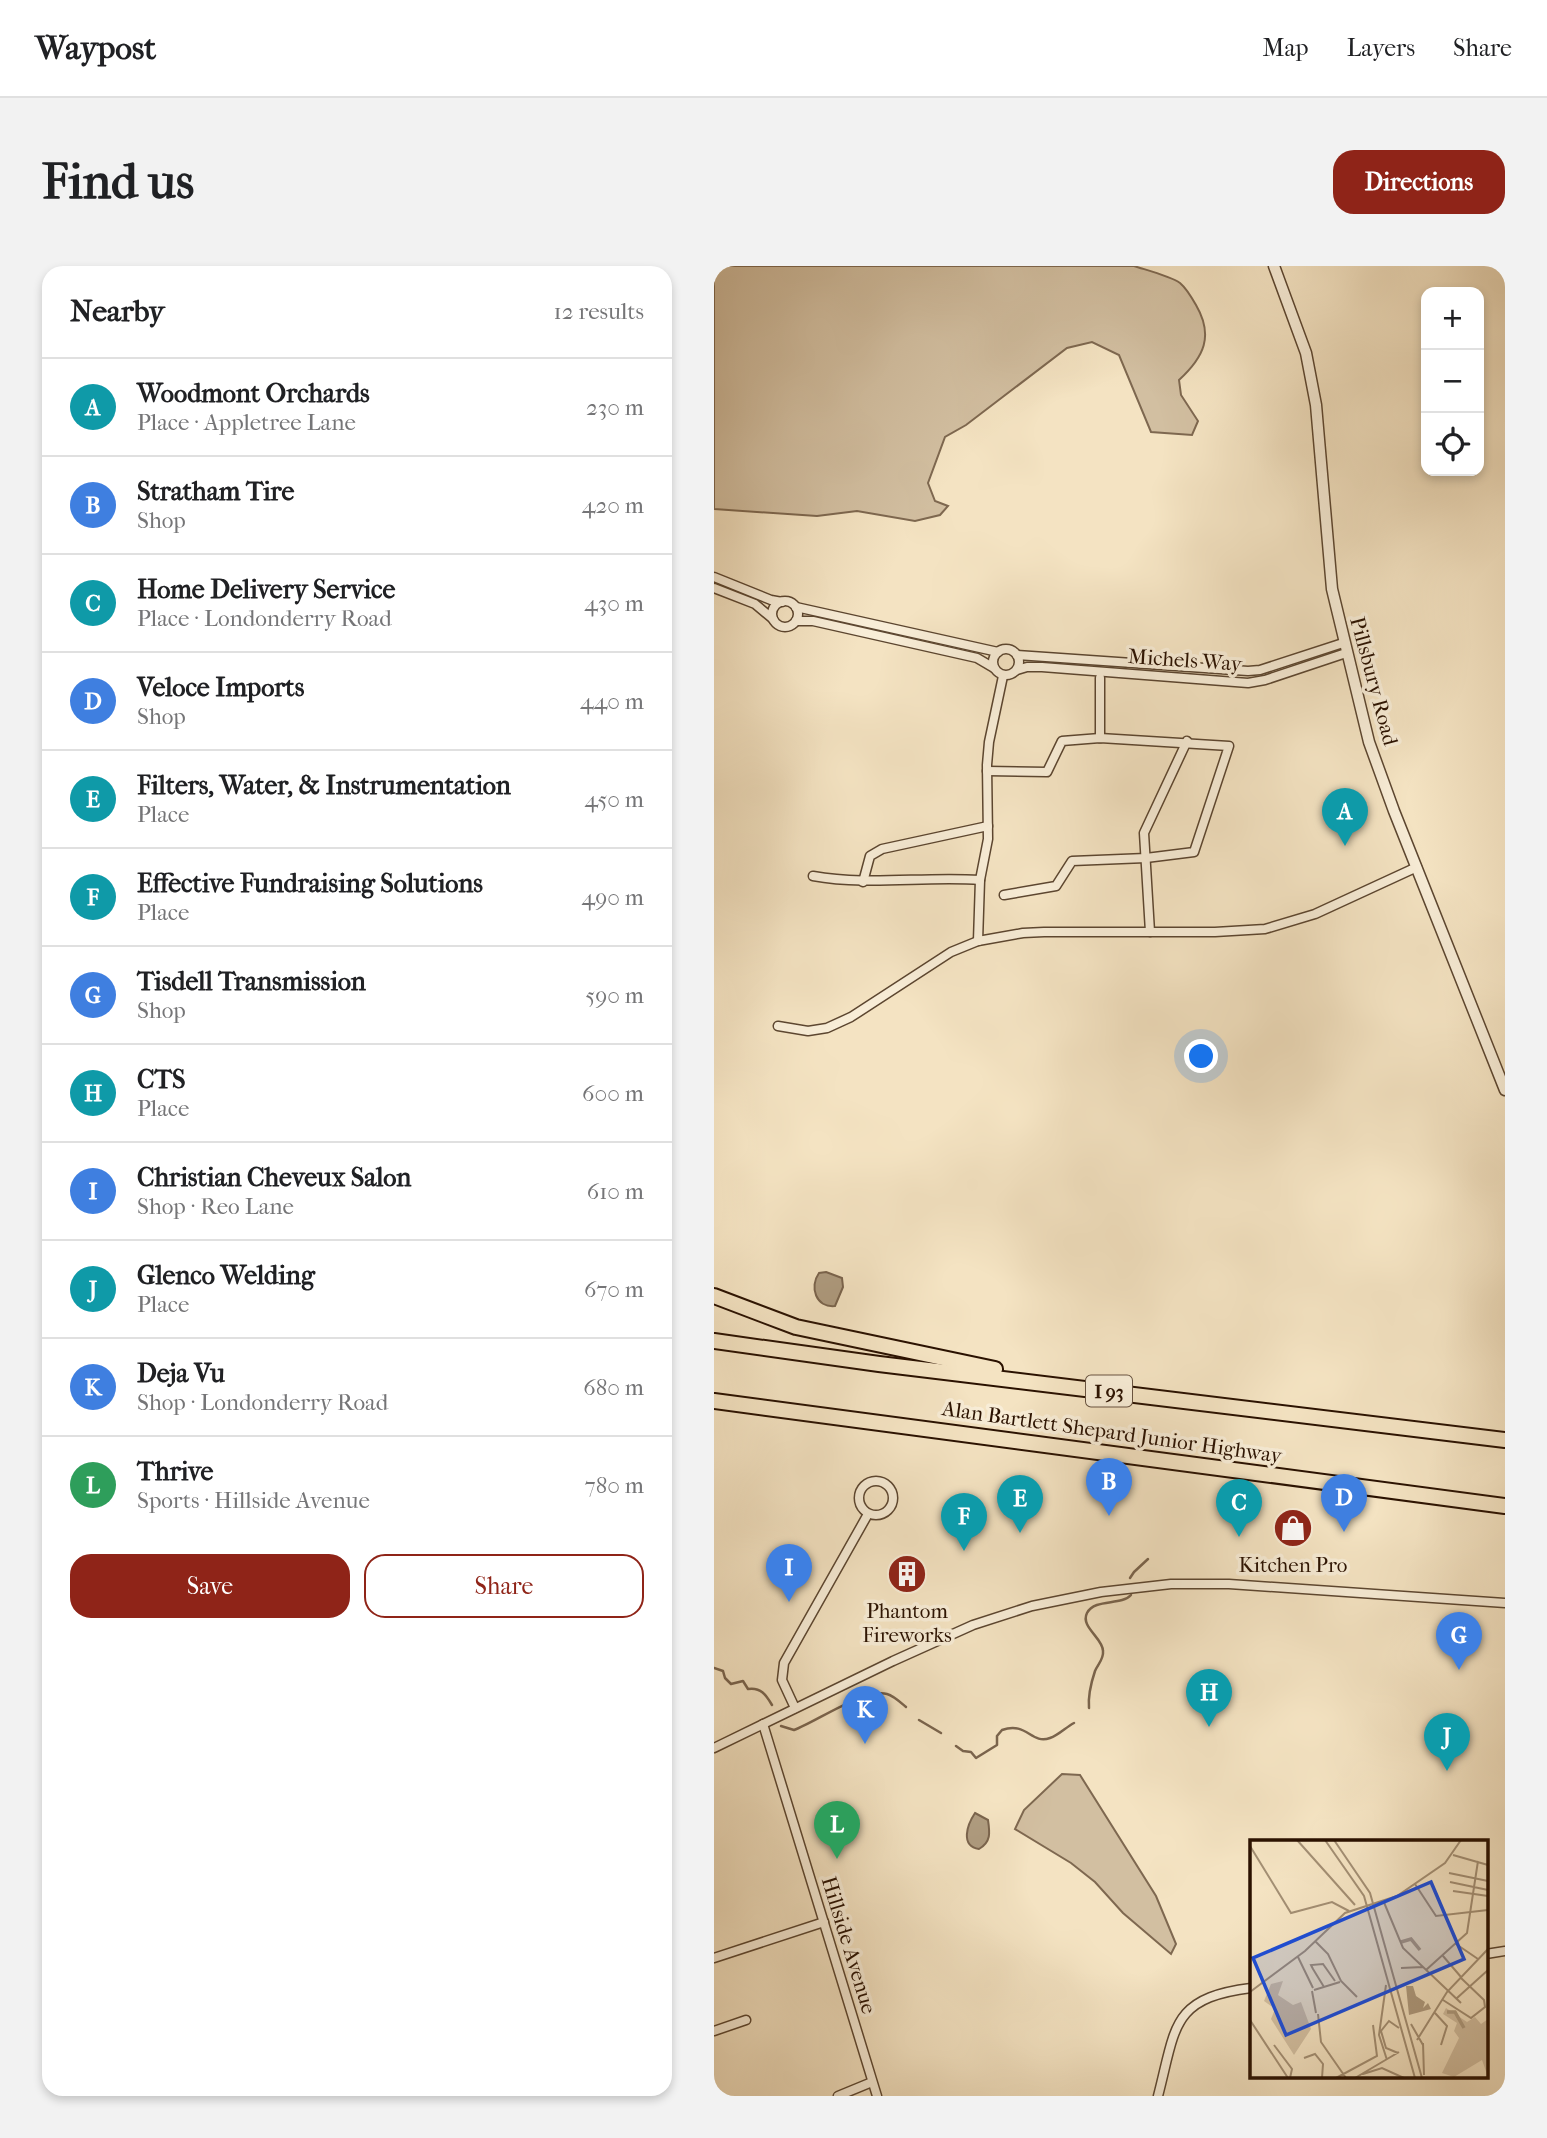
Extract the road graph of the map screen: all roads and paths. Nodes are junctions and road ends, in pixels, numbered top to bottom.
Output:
1 (1274, 266) edge
2 (714, 577) edge
3 (714, 588) edge
4 (782, 602) junction
5 (796, 607) junction
6 (772, 619) junction
7 (796, 621) junction
8 (1345, 648) junction
9 (998, 652) junction
10 (1017, 654) junction
11 (994, 668) junction
12 (1017, 670) junction
13 (1003, 676) junction
14 (1100, 678) dead end
15 (1100, 738) junction
16 (1187, 741) junction
17 (987, 771) junction
18 (988, 826) junction
19 (1146, 858) junction
20 (1417, 867) junction
21 (813, 876) dead end
22 (980, 880) junction
23 (863, 882) junction
24 (1004, 895) dead end
25 (1150, 932) junction
26 (978, 941) junction
27 (778, 1027) dead end
28 (1505, 1090) edge
29 (714, 1296) edge
30 (714, 1341) edge
31 (1093, 1389) junction
32 (714, 1404) edge
33 (1505, 1440) edge
34 (1505, 1506) edge
35 (868, 1514) junction
36 (1505, 1603) edge
37 (795, 1708) junction
38 (763, 1724) junction
39 (714, 1748) edge
40 (824, 1922) junction
41 (714, 1958) edge
42 (1250, 1988) edge
43 (746, 2020) dead end
44 (714, 2031) edge
45 (872, 2082) junction
46 (838, 2096) edge
47 (877, 2096) edge
48 (1158, 2096) edge

1 - 8 street, Pillsbury Road
2 - 4 street
3 - 6 street
4 - 5 street
4 - 6 street
5 - 7 street
5 - 9 street
6 - 7 street
7 - 11 street
8 - 10 street, Michels Way
8 - 12 street, Michels Way
8 - 20 street, Pillsbury Road
9 - 10 street
9 - 11 street
10 - 12 street
11 - 13 street
12 - 13 street
13 - 17 street
14 - 15 street
15 - 16 street
15 - 17 street
16 - 19 street
16 - 19 street
17 - 18 street
18 - 22 street
18 - 23 street
19 - 24 street
19 - 25 street
20 - 25 street
20 - 28 street, Pillsbury Road
21 - 23 street
22 - 23 street
22 - 26 street
25 - 26 street
26 - 27 street
29 - 31 highway
30 - 31 highway, Alan Bartlett Shepard Junior Highway / I 93
31 - 33 highway, Alan Bartlett Shepard Junior Highway / I 93
32 - 34 highway, Alan Bartlett Shepard Junior Highway
35 - 35 street
35 - 37 street
36 - 37 street
37 - 38 street
38 - 39 street
38 - 40 street, Hillside Avenue
40 - 41 street
40 - 45 street, Hillside Avenue
42 - 48 street
43 - 44 street
45 - 46 street
45 - 47 street, Hillside Avenue

